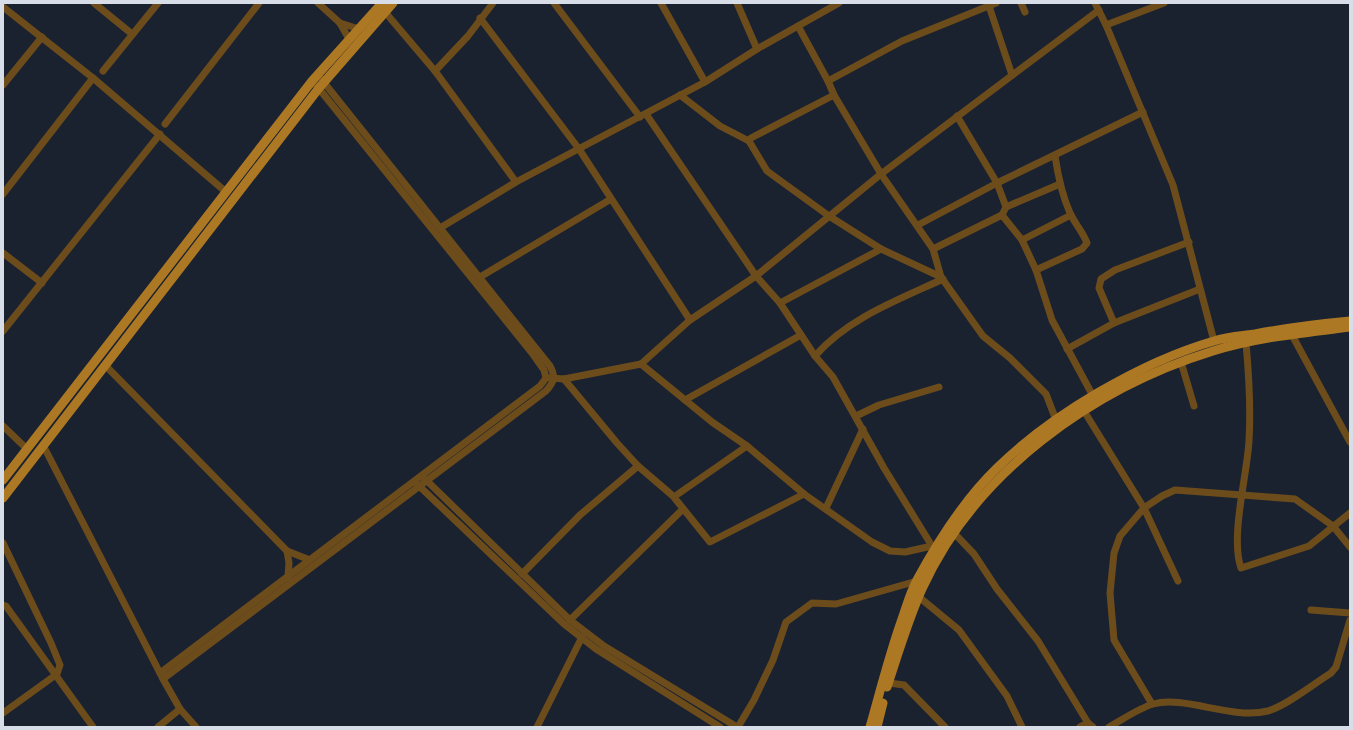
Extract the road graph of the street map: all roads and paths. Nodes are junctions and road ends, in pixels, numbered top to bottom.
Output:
1 (94, 3) edge
2 (158, 3) edge
3 (259, 3) edge
4 (318, 3) edge
5 (382, 3) edge
6 (393, 3) edge
7 (493, 3) edge
8 (554, 3) edge
9 (661, 3) edge
10 (737, 3) edge
11 (839, 3) edge
12 (1021, 3) edge
13 (1095, 3) edge
14 (1164, 3) edge
15 (991, 4) edge
16 (3, 7) edge
17 (1099, 10) junction
18 (385, 12) junction
19 (1025, 12) dead end
20 (480, 18) junction
21 (340, 22) junction
22 (1106, 25) junction
23 (798, 26) junction
24 (359, 30) junction
25 (132, 34) junction
26 (42, 37) junction
27 (349, 40) junction
28 (757, 49) junction
29 (103, 71) dead end
30 (435, 71) junction
31 (1012, 75) junction
32 (93, 78) junction
33 (828, 81) junction
34 (318, 82) junction
35 (705, 82) junction
36 (3, 85) edge
37 (680, 95) junction
38 (834, 95) junction
39 (1143, 112) junction
40 (643, 116) junction
41 (958, 116) junction
42 (165, 124) dead end
43 (160, 134) junction
44 (749, 142) junction
45 (579, 149) junction
46 (1055, 156) junction
47 (881, 174) junction
48 (516, 182) junction
49 (997, 183) junction
50 (1060, 184) junction
51 (226, 192) junction
52 (3, 194) edge
53 (611, 199) junction
54 (1006, 207) junction
55 (1002, 215) junction
56 (1071, 215) junction
57 (829, 216) junction
58 (918, 225) junction
59 (440, 228) junction
60 (1022, 240) junction
61 (1189, 242) junction
62 (449, 245) junction
63 (933, 248) junction
64 (881, 250) junction
65 (3, 253) edge
66 (1036, 270) junction
67 (756, 276) junction
68 (480, 277) junction
69 (942, 278) junction
70 (42, 283) junction
71 (1200, 289) junction
72 (780, 303) junction
73 (690, 320) junction
74 (1350, 321) edge
75 (1114, 323) junction
76 (1350, 327) edge
77 (3, 331) edge
78 (801, 335) junction
79 (1292, 335) junction
80 (1214, 341) junction
81 (1246, 343) junction
82 (1067, 349) junction
83 (815, 356) junction
84 (1181, 362) junction
85 (641, 364) junction
86 (104, 365) junction
87 (546, 378) junction
88 (555, 378) junction
89 (564, 379) junction
90 (939, 387) dead end
91 (1093, 396) junction
92 (686, 400) junction
93 (1194, 406) dead end
94 (1084, 411) junction
95 (856, 416) junction
96 (1056, 420) junction
97 (3, 426) edge
98 (863, 430) junction
99 (1350, 442) edge
100 (43, 445) junction
101 (747, 446) junction
102 (27, 449) junction
103 (638, 466) junction
104 (424, 478) junction
105 (3, 480) edge
106 (417, 484) junction
107 (678, 494) dead end
108 (804, 494) junction
109 (1243, 494) junction
110 (3, 498) edge
111 (826, 508) junction
112 (1144, 508) junction
113 (683, 509) junction
114 (1350, 513) edge
115 (1333, 526) junction
116 (954, 533) junction
117 (3, 543) edge
118 (934, 547) junction
119 (1350, 547) edge
120 (287, 552) junction
121 (310, 560) junction
122 (522, 574) junction
123 (288, 577) junction
124 (916, 581) junction
125 (1178, 581) dead end
126 (919, 597) junction
127 (3, 605) edge
128 (1311, 610) dead end
129 (1350, 613) edge
130 (570, 620) junction
131 (1350, 620) edge
132 (582, 638) junction
133 (57, 674) junction
134 (161, 676) junction
135 (888, 683) junction
136 (1152, 704) junction
137 (180, 709) junction
138 (3, 713) edge
139 (1090, 725) edge
140 (93, 727) edge
141 (158, 727) edge
142 (196, 727) edge
143 (537, 727) edge
144 (720, 727) edge
145 (737, 727) edge
146 (870, 727) edge
147 (877, 727) edge
148 (945, 727) edge
149 (1022, 727) edge
150 (1080, 727) edge
151 (1109, 727) edge

1 - 25 street
2 - 25 street
3 - 42 street
4 - 21 street
5 - 24 main road
6 - 18 main road
7 - 20 street
8 - 40 street
9 - 35 street
10 - 28 street
11 - 23 street
12 - 19 street
13 - 17 street
14 - 22 street
15 - 31 street
15 - 33 street
16 - 26 street
17 - 22 street
17 - 31 street
18 - 30 street
18 - 34 main road
20 - 30 street
20 - 45 street
21 - 24 street
21 - 27 street
22 - 39 street
23 - 28 street
23 - 33 street
24 - 27 main road
25 - 29 street
26 - 32 street
26 - 36 street
27 - 34 main road
28 - 35 street
30 - 48 street
31 - 41 street
32 - 43 street
32 - 52 street
33 - 38 street
34 - 51 main road
34 - 59 street
34 - 62 street
34 - 86 main road
35 - 37 street
37 - 40 street
37 - 44 street
38 - 44 street
38 - 47 street
39 - 46 street
39 - 61 street
40 - 45 street
40 - 67 street
41 - 47 street
41 - 49 street
43 - 51 street
43 - 70 street
44 - 57 street
45 - 48 street
45 - 53 street
46 - 49 street
46 - 50 street
47 - 57 street
47 - 58 street
48 - 59 street
49 - 54 street
49 - 58 street
50 - 54 street
50 - 56 street
51 - 102 main road
53 - 68 street
53 - 73 street
54 - 55 street
55 - 60 street
55 - 63 street
56 - 60 street
56 - 66 street
57 - 64 street
57 - 67 street
58 - 63 street
59 - 62 street
60 - 66 street
61 - 71 street
61 - 75 street
62 - 68 street
62 - 87 street
63 - 69 street
64 - 69 street
64 - 72 street
65 - 70 street
66 - 82 street
67 - 72 street
67 - 73 street
68 - 88 street
69 - 83 street
69 - 96 street
70 - 77 street
71 - 75 street
71 - 80 street
72 - 78 street
73 - 85 street
74 - 80 main road
75 - 82 street
76 - 79 main road
78 - 83 street
78 - 92 street
79 - 81 main road
79 - 99 street
80 - 91 main road
81 - 84 main road
81 - 109 street
82 - 91 street
83 - 95 street
84 - 93 street
84 - 94 main road
85 - 89 street
85 - 92 street
86 - 100 main road
86 - 120 street
87 - 88 street
87 - 104 street
88 - 89 street
88 - 104 street
89 - 103 street
90 - 95 street
91 - 96 main road
92 - 101 street
94 - 112 street
94 - 116 main road
95 - 98 street
96 - 118 main road
97 - 102 street
98 - 111 street
98 - 118 street
100 - 110 main road
100 - 134 street
101 - 107 street
101 - 108 street
102 - 105 main road
103 - 113 street
103 - 122 street
104 - 106 street
104 - 122 street
106 - 121 street
106 - 132 street
106 - 134 street
108 - 111 street
108 - 113 street
109 - 112 street
109 - 115 street
109 - 115 street
111 - 118 street
112 - 125 street
112 - 136 street
113 - 130 street
114 - 115 street
115 - 119 street
116 - 126 main road
116 - 139 street
117 - 133 street
118 - 124 main road
120 - 121 street
120 - 123 street
121 - 123 street
122 - 130 street
123 - 134 street
124 - 145 street
124 - 146 main road
126 - 135 main road
126 - 149 street
127 - 133 street
128 - 129 street
130 - 145 street
131 - 136 street
132 - 143 street
132 - 144 street
133 - 138 street
133 - 140 street
134 - 137 street
135 - 147 main road
135 - 148 street
136 - 151 street
137 - 141 street
137 - 142 street
139 - 150 street

